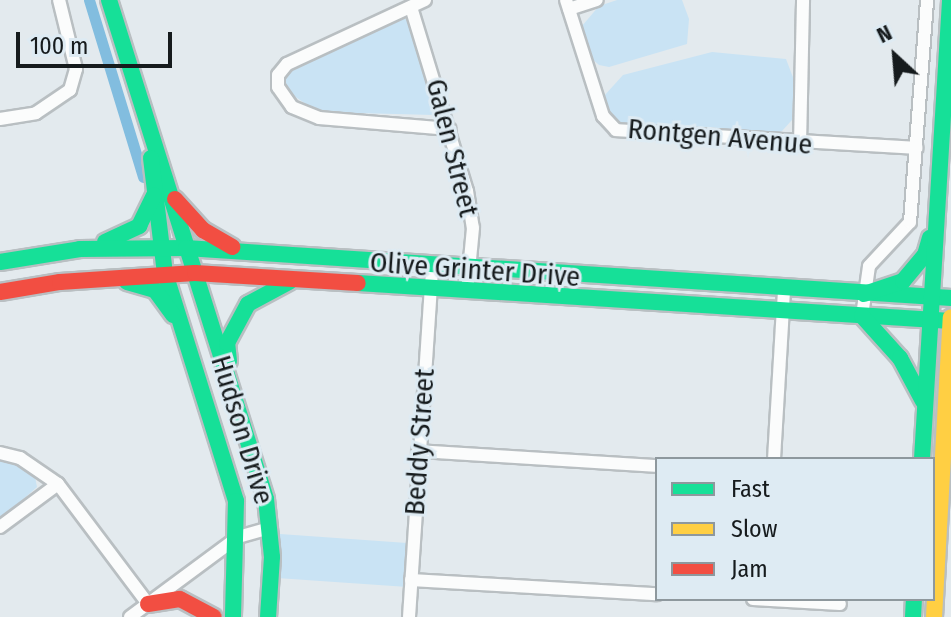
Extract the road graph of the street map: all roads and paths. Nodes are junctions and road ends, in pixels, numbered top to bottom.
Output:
1 (109, 0) edge
2 (425, 0) edge
3 (597, 0) edge
4 (803, 0) edge
5 (927, 0) edge
6 (950, 0) edge
7 (63, 1) edge
8 (567, 5) edge
9 (411, 7) junction
10 (0, 119) edge
11 (450, 129) junction
12 (800, 145) junction
13 (916, 148) junction
14 (163, 193) junction
15 (936, 218) junction
16 (186, 248) junction
17 (80, 249) junction
18 (264, 255) junction
19 (163, 260) junction
20 (0, 262) edge
21 (432, 268) junction
22 (469, 270) junction
23 (195, 273) junction
24 (298, 279) junction
25 (60, 282) junction
26 (430, 290) junction
27 (784, 290) junction
28 (0, 292) edge
29 (467, 292) junction
30 (864, 294) junction
31 (932, 297) junction
32 (951, 298) edge
33 (782, 312) junction
34 (862, 316) junction
35 (931, 320) junction
36 (951, 320) edge
37 (195, 363) junction
38 (233, 398) junction
39 (951, 399) edge
40 (926, 408) junction
41 (945, 419) junction
42 (418, 451) junction
43 (0, 453) edge
44 (774, 457) edge
45 (922, 457) edge
46 (655, 466) edge
47 (58, 484) junction
48 (0, 527) edge
49 (270, 528) junction
50 (238, 537) junction
51 (411, 580) junction
52 (655, 594) edge
53 (935, 599) edge
54 (775, 601) edge
55 (148, 604) junction
56 (840, 607) edge
57 (130, 617) edge
58 (214, 617) edge
59 (233, 617) edge
60 (268, 617) edge
61 (409, 617) edge

1 - 14 street
2 - 9 street
3 - 8 street
4 - 12 street
5 - 13 street
6 - 15 street
7 - 10 street
8 - 12 street, Rontgen Avenue
9 - 11 street, Galen Street
9 - 11 street
11 - 22 street, Galen Street
12 - 13 street, Rontgen Avenue
13 - 30 street
14 - 16 street, Hudson Drive
14 - 17 street
14 - 18 street
14 - 19 street, Hudson Drive
15 - 30 street
15 - 31 street
16 - 18 street, Olive Grinter Drive
16 - 19 street, Olive Grinter Drive
16 - 23 street, Hudson Drive
17 - 19 street, Olive Grinter Drive
17 - 20 street, Olive Grinter Drive
18 - 21 street, Olive Grinter Drive
19 - 23 street, Olive Grinter Drive
19 - 25 street, Olive Grinter Drive
19 - 37 street, Hudson Drive
21 - 22 street, Olive Grinter Drive
21 - 26 street, Beddy Street
22 - 27 street, Olive Grinter Drive
22 - 29 street, Galen Street
23 - 24 street, Olive Grinter Drive
23 - 38 street, Hudson Drive
24 - 26 street, Olive Grinter Drive
24 - 38 street
25 - 28 street, Olive Grinter Drive
25 - 37 street
26 - 29 street, Olive Grinter Drive
26 - 42 street, Beddy Street
27 - 30 street, Olive Grinter Drive
27 - 33 street
29 - 33 street, Olive Grinter Drive
30 - 31 street, Olive Grinter Drive
30 - 34 street
31 - 32 street, Olive Grinter Drive
31 - 35 street
33 - 34 street, Olive Grinter Drive
33 - 44 street
34 - 35 street, Olive Grinter Drive
34 - 40 street
35 - 36 street, Olive Grinter Drive
35 - 40 street
36 - 41 street
37 - 50 street, Hudson Drive
38 - 49 street, Hudson Drive
39 - 41 street
40 - 45 street
41 - 53 street
42 - 46 street
42 - 51 street, Beddy Street
43 - 47 street
47 - 48 street
47 - 55 street
49 - 50 street
49 - 60 street, Hudson Drive
50 - 55 street
50 - 59 street, Hudson Drive
51 - 52 street
51 - 61 street, Beddy Street
54 - 56 street
55 - 57 street
55 - 58 street

